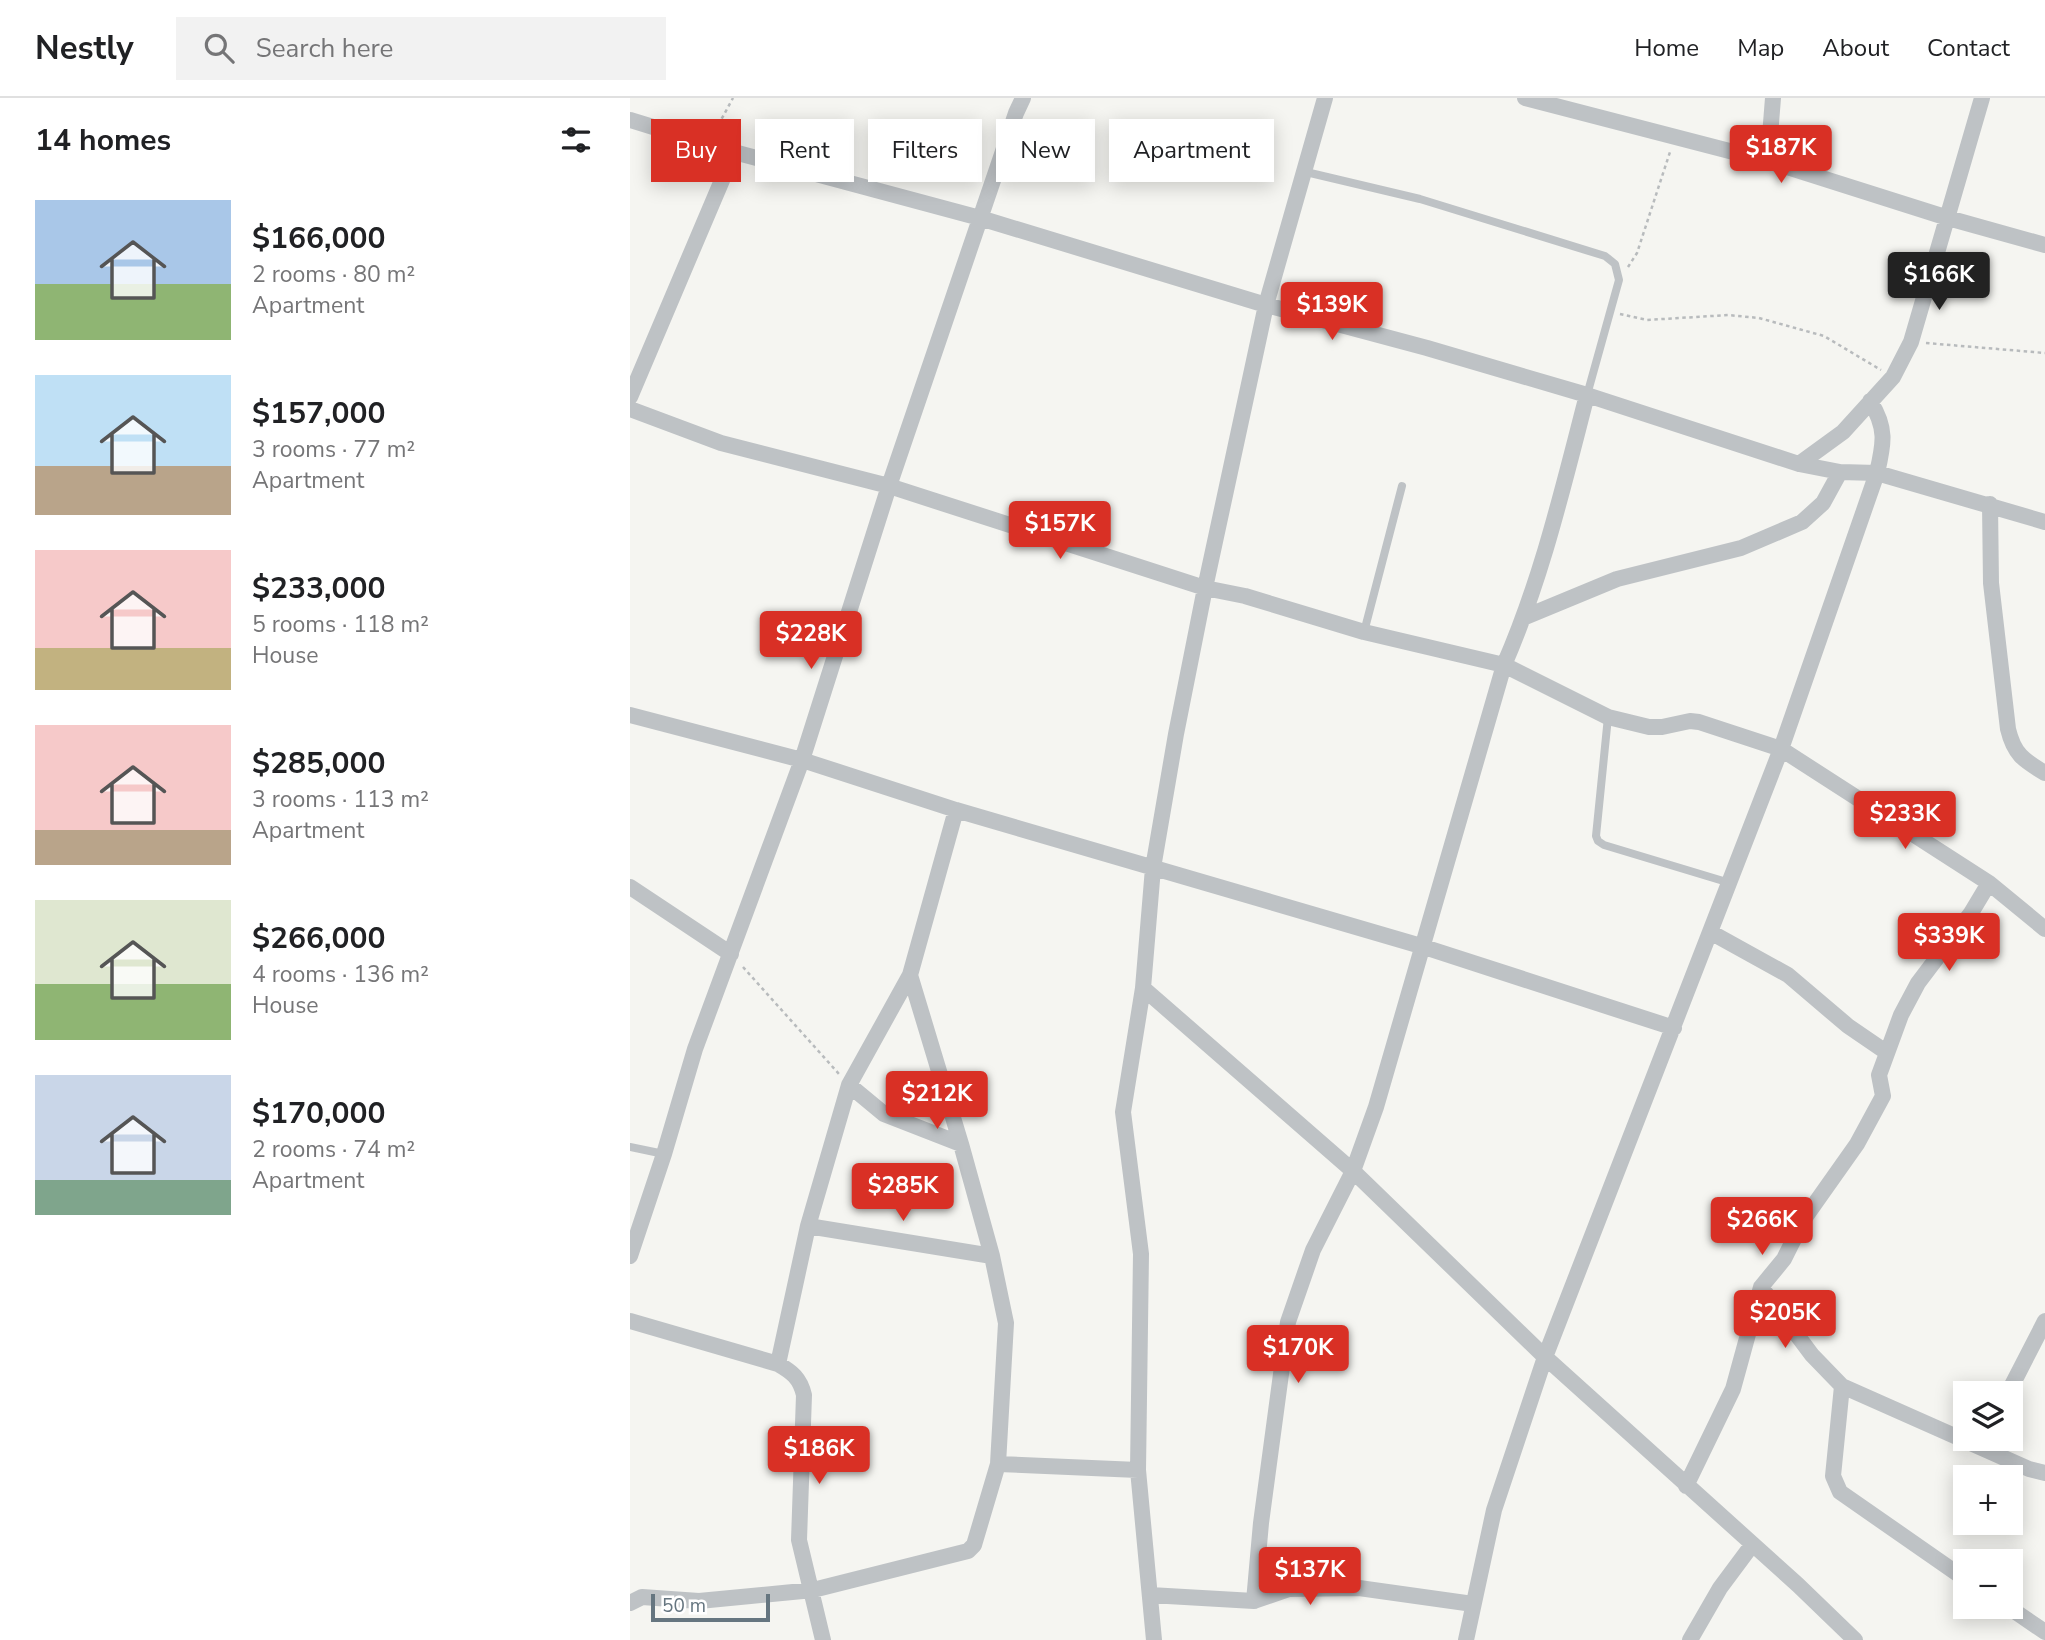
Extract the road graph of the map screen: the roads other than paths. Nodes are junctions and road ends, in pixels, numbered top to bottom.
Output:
1 (1023, 98) edge
2 (1325, 98) edge
3 (1525, 98) edge
4 (1773, 98) edge
5 (1982, 98) edge
6 (1556, 102) edge
7 (630, 120) edge
8 (651, 126) edge
9 (741, 154) edge
10 (1768, 161) junction
11 (1306, 172) junction
12 (721, 182) edge
13 (980, 218) junction
14 (1948, 218) junction
15 (2045, 245) edge
16 (1266, 305) junction
17 (1587, 395) junction
18 (630, 397) edge
19 (1870, 401) junction
20 (630, 409) edge
21 (1799, 464) junction
22 (1840, 472) junction
23 (1877, 473) junction
24 (889, 486) junction
25 (1402, 486) dead end
26 (1990, 505) junction
27 (2045, 522) edge
28 (1205, 588) junction
29 (1525, 617) junction
30 (1364, 632) junction
31 (1504, 665) junction
32 (630, 715) edge
33 (1608, 717) junction
34 (1781, 750) junction
35 (802, 760) junction
36 (2045, 773) edge
37 (956, 810) junction
38 (1153, 868) junction
39 (1730, 883) junction
40 (1989, 883) junction
41 (630, 887) edge
42 (2045, 929) edge
43 (1712, 933) junction
44 (1421, 946) junction
45 (731, 954) junction
46 (910, 975) junction
47 (1143, 988) junction
48 (1674, 1028) junction
49 (1886, 1052) junction
50 (849, 1085) junction
51 (961, 1144) junction
52 (630, 1147) edge
53 (664, 1154) junction
54 (1353, 1171) junction
55 (808, 1226) junction
56 (630, 1256) edge
57 (992, 1256) junction
58 (1761, 1287) junction
59 (630, 1321) edge
60 (2045, 1321) edge
61 (1545, 1357) junction
62 (778, 1364) junction
63 (2014, 1381) edge
64 (1842, 1386) junction
65 (1953, 1431) edge
66 (1998, 1451) edge
67 (998, 1464) junction
68 (1138, 1470) junction
69 (2045, 1473) edge
70 (1686, 1486) junction
71 (1752, 1545) junction
72 (1953, 1571) edge
73 (813, 1590) junction
74 (1150, 1595) junction
75 (1254, 1601) junction
76 (630, 1603) edge
77 (1474, 1604) junction
78 (2023, 1617) edge
79 (2045, 1632) edge
80 (823, 1640) edge
81 (1154, 1640) edge
82 (1466, 1640) edge
83 (1690, 1640) edge
84 (1855, 1640) edge

1 - 13 street
2 - 11 street
3 - 6 street
4 - 10 street
5 - 14 street
6 - 10 street
7 - 8 street
9 - 13 street
10 - 14 street
11 - 16 street
11 - 17 lane
12 - 18 street
13 - 16 street
13 - 24 street
14 - 15 street
14 - 19 street
16 - 17 street
16 - 28 street
17 - 21 street
17 - 29 street
19 - 21 street
19 - 23 street
20 - 24 street
21 - 22 street
22 - 23 street
22 - 29 street
23 - 26 street
23 - 34 street
24 - 28 street
24 - 35 street
25 - 30 lane
26 - 27 street
26 - 36 street
28 - 30 street
28 - 38 street
29 - 31 street
30 - 31 street
31 - 33 street
31 - 44 street
32 - 35 street
33 - 34 street
33 - 39 lane
34 - 39 street
34 - 40 street
35 - 37 street
35 - 45 street
37 - 38 street
37 - 46 street
38 - 44 street
38 - 47 street
39 - 43 street
40 - 42 street
40 - 49 street
41 - 45 street
43 - 48 street
43 - 49 street
44 - 48 street
44 - 54 street
45 - 53 street
46 - 50 street
46 - 51 street
47 - 54 street
47 - 68 street
48 - 61 street
49 - 58 street
50 - 51 street
50 - 55 street
51 - 57 street
52 - 53 lane
53 - 56 street
54 - 61 street
54 - 75 street
55 - 57 street
55 - 62 street
57 - 67 street
58 - 64 street
58 - 70 street
59 - 62 street
60 - 63 street
61 - 70 street
61 - 77 street
62 - 73 street
64 - 65 street
64 - 72 street
66 - 69 street
67 - 68 street
67 - 73 street
68 - 74 street
70 - 71 street
71 - 83 street
71 - 84 street
73 - 76 street
73 - 80 street
74 - 75 street
74 - 81 street
75 - 77 street
77 - 82 street
78 - 79 street

